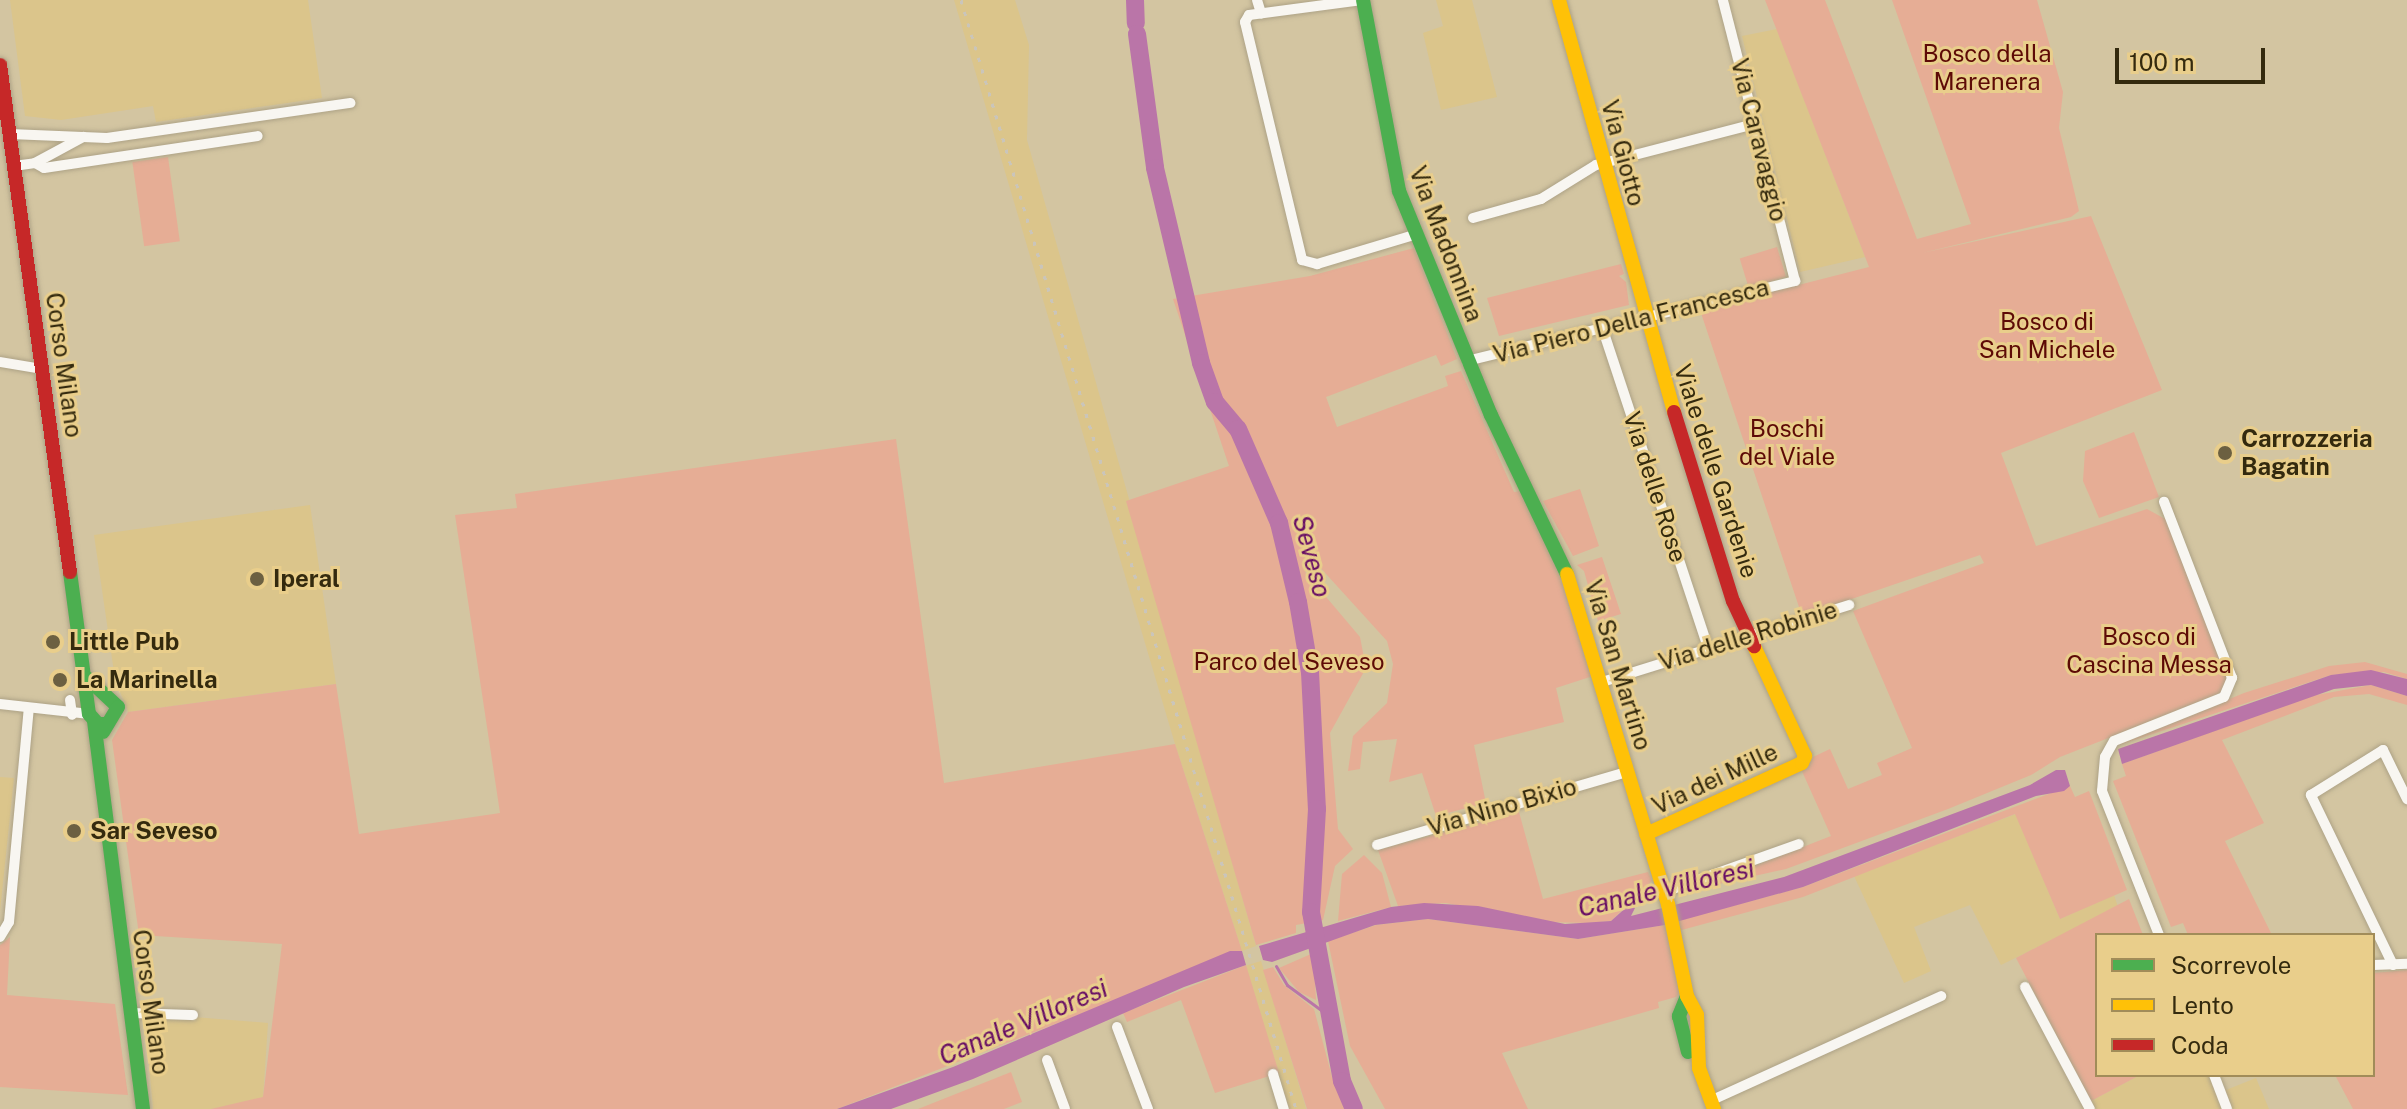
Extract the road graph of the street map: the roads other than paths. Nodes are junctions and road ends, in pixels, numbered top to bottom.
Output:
1 (1257, 0) edge
2 (1363, 0) edge
3 (1559, 0) edge
4 (1723, 0) edge
5 (1261, 13) junction
6 (0, 65) edge
7 (351, 103) dead end
8 (1754, 124) junction
9 (10, 134) junction
10 (85, 136) junction
11 (258, 136) dead end
12 (35, 163) junction
13 (1602, 163) junction
14 (14, 166) junction
15 (1473, 218) dead end
16 (1417, 234) junction
17 (1795, 281) joint
18 (1644, 317) junction
19 (1602, 327) junction
20 (1467, 361) junction
21 (0, 362) edge
22 (42, 369) junction
23 (2164, 502) dead end
24 (1849, 605) dead end
25 (1753, 636) junction
26 (1708, 648) junction
27 (84, 672) junction
28 (1602, 682) junction
29 (105, 695) junction
30 (70, 700) dead end
31 (0, 704) edge
32 (29, 708) junction
33 (72, 715) junction
34 (95, 716) junction
35 (1802, 763) joint
36 (1627, 772) junction
37 (2407, 799) edge
38 (1646, 834) junction
39 (1799, 844) dead end
40 (1377, 845) dead end
41 (1666, 898) junction
42 (2158, 933) edge
43 (0, 937) edge
44 (2407, 964) edge
45 (2375, 965) edge
46 (2393, 965) junction
47 (2025, 987) dead end
48 (1941, 996) dead end
49 (130, 1013) junction
50 (193, 1015) dead end
51 (1117, 1027) dead end
52 (1047, 1060) dead end
53 (1273, 1074) dead end
54 (2215, 1077) edge
55 (1710, 1106) edge
56 (143, 1109) edge
57 (1065, 1109) edge
58 (1148, 1109) edge
59 (1284, 1109) edge
60 (2090, 1109) edge
61 (2227, 1109) edge

1 - 5 street
2 - 5 street
2 - 16 street, Via Madonnina
3 - 13 street, Via Giotto
4 - 8 street, Via Caravaggio
5 - 16 street
6 - 9 street, Corso Milano
7 - 10 street
8 - 13 street
8 - 17 street, Via Caravaggio
9 - 10 street
9 - 14 street, Corso Milano
10 - 12 street
11 - 12 street
12 - 14 street
13 - 15 street
13 - 18 street, Via Giotto
14 - 22 street, Corso Milano
16 - 20 street, Via Madonnina
17 - 18 street, Via Piero Della Francesca
18 - 19 street, Via Piero Della Francesca
18 - 25 street, Viale delle Gardenie
19 - 20 street, Via Piero Della Francesca
19 - 26 street, Via delle Rose
20 - 28 street, Via San Martino
21 - 22 street
22 - 27 street, Corso Milano
23 - 42 street
24 - 25 street, Via delle Robinie
25 - 26 street, Via delle Robinie
25 - 35 street, Viale delle Gardenie
26 - 28 street, Via delle Robinie
27 - 29 street
27 - 34 street, Corso Milano
28 - 36 street, Via San Martino
29 - 34 street
29 - 34 street
30 - 33 street
31 - 32 street
32 - 33 street
32 - 43 street
33 - 34 street
34 - 49 street, Corso Milano
35 - 38 street, Via dei Mille
36 - 38 street, Via San Martino
36 - 40 street, Via Nino Bixio
37 - 46 street
38 - 41 street, Via San Martino
39 - 41 street
41 - 55 street, Via San Martino
44 - 46 street
45 - 46 street
47 - 60 street
48 - 55 street
49 - 50 street
49 - 56 street, Corso Milano
51 - 58 street
52 - 57 street
53 - 59 street
54 - 61 street

